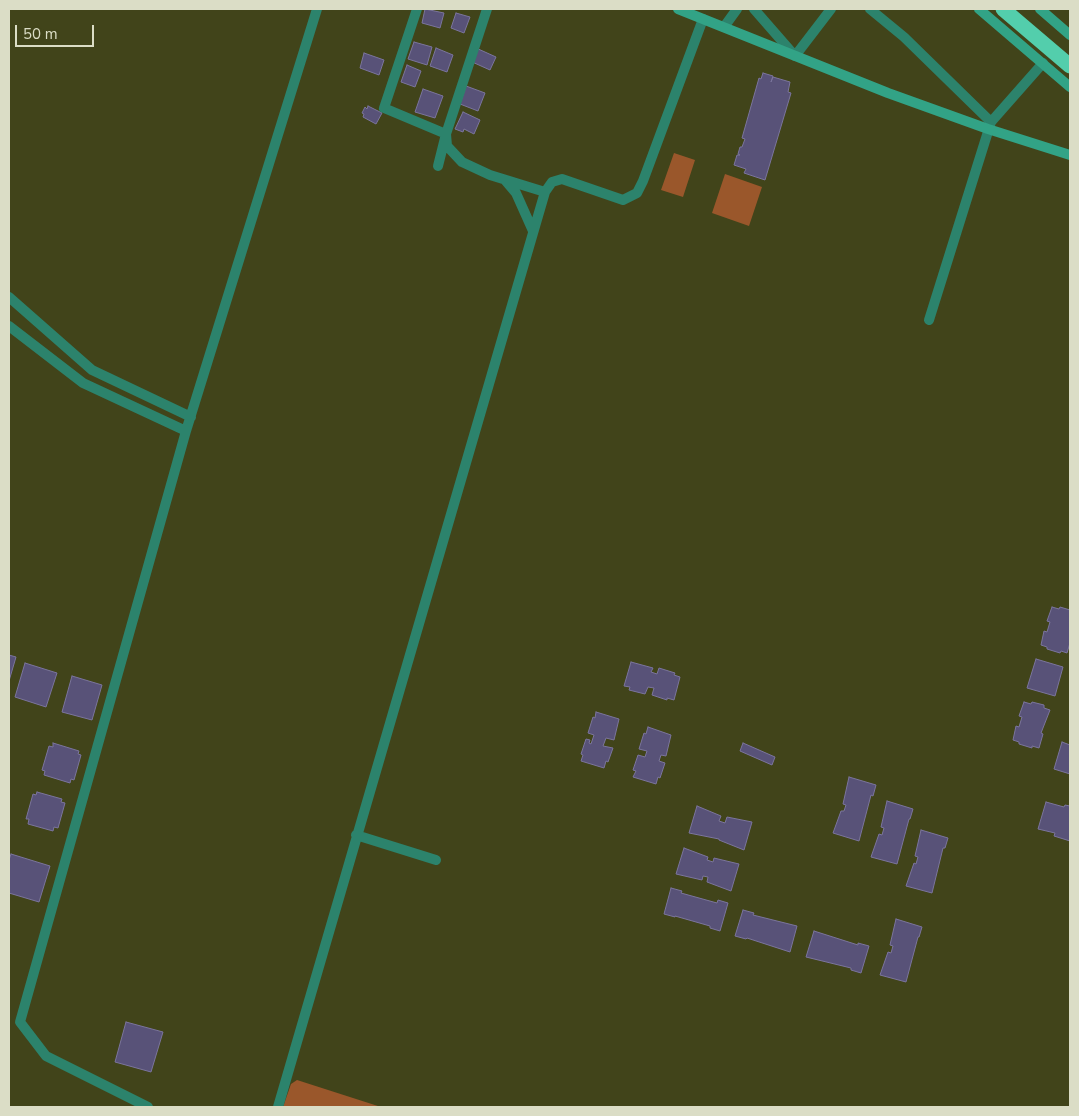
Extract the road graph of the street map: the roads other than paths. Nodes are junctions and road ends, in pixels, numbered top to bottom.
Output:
1 (317, 9) edge
2 (417, 9) edge
3 (487, 9) edge
4 (678, 9) edge
5 (737, 9) edge
6 (754, 9) edge
7 (832, 9) edge
8 (870, 9) edge
9 (979, 9) edge
10 (1003, 9) edge
11 (1040, 9) edge
12 (703, 19) junction
13 (724, 27) junction
14 (1070, 35) edge
15 (795, 56) junction
16 (1043, 63) junction
17 (1070, 66) edge
18 (1070, 87) edge
19 (990, 126) junction
20 (446, 134) junction
21 (1070, 155) edge
22 (438, 166) dead end
23 (504, 180) junction
24 (545, 192) junction
25 (533, 231) junction
26 (9, 297) edge
27 (929, 320) dead end
28 (9, 326) edge
29 (191, 417) junction
30 (186, 431) junction
31 (356, 835) junction
32 (436, 860) dead end
33 (148, 1107) edge
34 (278, 1107) edge

1 - 29 street
2 - 20 street
3 - 20 street
4 - 12 street
5 - 13 street
6 - 15 street
7 - 15 street
8 - 19 street
9 - 16 street
10 - 17 highway
11 - 14 street
12 - 13 street
12 - 24 street
13 - 15 street
15 - 19 street
16 - 18 street
16 - 19 street
19 - 21 street
19 - 27 street
20 - 22 street
20 - 23 street
23 - 24 street
23 - 25 street
24 - 25 street
25 - 31 street
26 - 29 street
28 - 30 street
29 - 30 street
30 - 33 street
31 - 32 street
31 - 34 street

